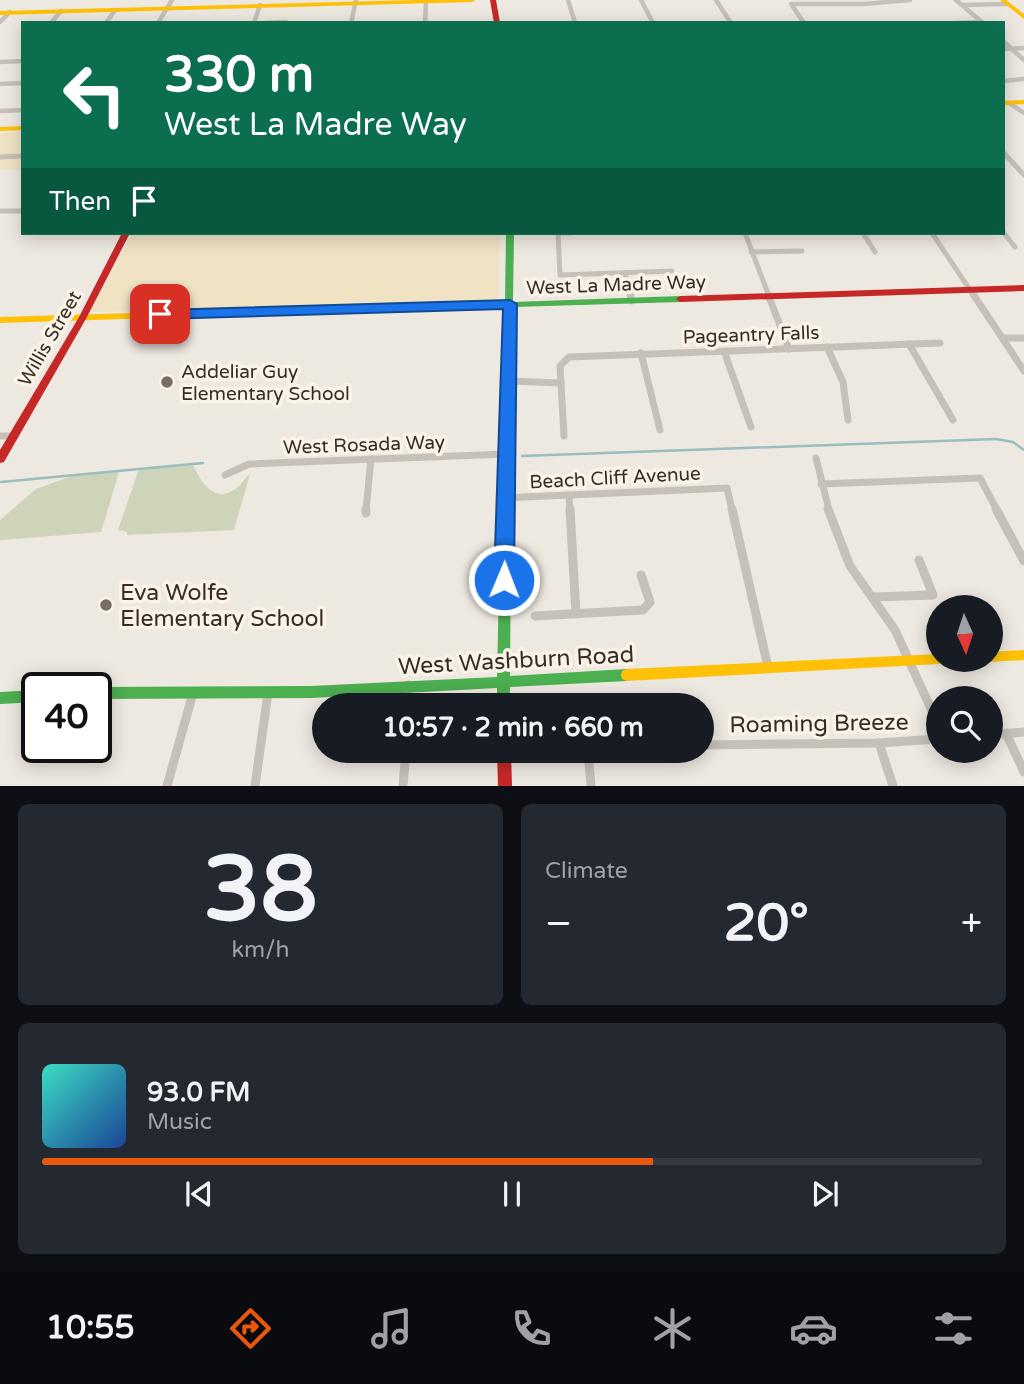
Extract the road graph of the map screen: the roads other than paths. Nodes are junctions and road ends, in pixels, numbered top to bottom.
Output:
1 (472, 0) edge
2 (494, 0) edge
3 (568, 0) edge
4 (642, 0) edge
5 (716, 0) edge
6 (910, 0) edge
7 (956, 0) edge
8 (355, 1) edge
9 (426, 1) edge
10 (294, 2) edge
11 (1006, 2) edge
12 (170, 4) edge
13 (260, 5) junction
14 (963, 5) junction
15 (115, 10) junction
16 (61, 11) junction
17 (5, 13) edge
18 (1024, 17) edge
19 (53, 21) edge
20 (107, 21) edge
21 (159, 21) edge
22 (255, 21) edge
23 (351, 21) edge
24 (425, 21) edge
25 (497, 21) edge
26 (574, 21) edge
27 (652, 21) edge
28 (729, 21) edge
29 (803, 21) edge
30 (981, 21) edge
31 (0, 22) edge
32 (1005, 43) edge
33 (1012, 48) junction
34 (1024, 48) edge
35 (1005, 49) edge
36 (1024, 60) edge
37 (20, 61) edge
38 (0, 62) edge
39 (1024, 79) edge
40 (1005, 81) edge
41 (21, 83) edge
42 (0, 84) edge
43 (1024, 102) edge
44 (1006, 103) edge
45 (21, 110) edge
46 (0, 111) edge
47 (1024, 113) edge
48 (21, 128) edge
49 (0, 129) edge
50 (1005, 154) edge
51 (0, 156) edge
52 (21, 156) edge
53 (1024, 175) edge
54 (0, 211) edge
55 (21, 211) edge
56 (1005, 234) edge
57 (125, 235) edge
58 (510, 235) edge
59 (558, 235) edge
60 (746, 235) edge
61 (864, 235) edge
62 (933, 235) edge
63 (1015, 247) dead end
64 (802, 251) dead end
65 (751, 252) junction
66 (875, 252) dead end
67 (672, 271) dead end
68 (625, 272) junction
69 (1024, 288) edge
70 (972, 290) junction
71 (771, 297) junction
72 (632, 300) junction
73 (510, 304) junction
74 (83, 317) junction
75 (0, 320) edge
76 (1003, 338) junction
77 (1024, 338) edge
78 (940, 343) dead end
79 (909, 344) junction
80 (827, 347) junction
81 (789, 348) junction
82 (724, 351) junction
83 (641, 353) junction
84 (1024, 371) edge
85 (507, 381) junction
86 (561, 383) junction
87 (848, 420) dead end
88 (953, 420) dead end
89 (751, 427) dead end
90 (660, 430) dead end
91 (0, 436) edge
92 (12, 436) junction
93 (564, 436) dead end
94 (507, 454) junction
95 (816, 458) dead end
96 (0, 459) edge
97 (371, 459) junction
98 (225, 475) dead end
99 (821, 484) junction
100 (569, 495) junction
101 (505, 498) junction
102 (366, 513) dead end
103 (919, 560) dead end
104 (1024, 561) edge
105 (641, 575) dead end
106 (874, 597) junction
107 (576, 614) junction
108 (535, 616) dead end
109 (1024, 655) edge
110 (1003, 656) edge
111 (926, 659) edge
112 (911, 660) junction
113 (768, 667) junction
114 (503, 680) junction
115 (408, 685) junction
116 (112, 692) edge
117 (193, 693) junction
118 (268, 693) junction
119 (408, 693) edge
120 (503, 693) edge
121 (926, 696) edge
122 (21, 697) edge
123 (0, 698) edge
124 (1024, 732) edge
125 (1003, 733) edge
126 (1006, 733) junction
127 (926, 740) edge
128 (879, 743) junction
129 (714, 745) edge
130 (405, 763) edge
131 (504, 763) edge
132 (589, 763) edge
133 (1024, 772) edge
134 (167, 786) edge
135 (255, 786) edge
136 (403, 786) edge
137 (505, 786) edge
138 (592, 786) edge
139 (894, 786) edge

1 - 9 street
2 - 25 street
3 - 26 street
4 - 27 street
5 - 28 street
6 - 29 street
7 - 14 street
8 - 9 street
8 - 10 street
8 - 23 street
9 - 24 street
10 - 13 street
11 - 14 street
11 - 18 street
12 - 13 street
12 - 15 street
12 - 21 street
13 - 22 street
14 - 30 street
15 - 16 street
15 - 20 street
16 - 17 street
16 - 19 street
17 - 31 street
32 - 33 street
33 - 34 street
33 - 35 street
33 - 36 street
37 - 38 street
39 - 40 street
41 - 42 street
43 - 44 street
44 - 47 street
45 - 46 street
48 - 49 street
50 - 53 street
51 - 52 street
54 - 55 street
56 - 63 street
57 - 74 street, Willis Street
58 - 73 street
59 - 68 street
60 - 65 street
61 - 66 street
62 - 70 street
64 - 65 street
65 - 71 street
67 - 68 street
68 - 72 street
69 - 70 street, West La Madre Way
70 - 71 street, West La Madre Way
70 - 76 street
71 - 72 street, West La Madre Way
71 - 81 street
72 - 73 street, West La Madre Way
73 - 74 street, West La Madre Way
73 - 85 street
74 - 75 street, West La Madre Way
74 - 92 street, Willis Street
76 - 77 street
76 - 84 street
78 - 79 street, Pageantry Falls
79 - 80 street, Pageantry Falls
79 - 88 street
80 - 81 street, Pageantry Falls
80 - 87 street
81 - 82 street, Pageantry Falls
82 - 83 street, Pageantry Falls
82 - 89 street
83 - 86 street, Pageantry Falls
83 - 90 street
85 - 86 street
85 - 94 street
86 - 93 street
91 - 92 street
92 - 96 street, Willis Street
94 - 97 street, West Rosada Way
94 - 101 street
95 - 99 street
97 - 98 street, West Rosada Way
97 - 102 street
99 - 104 street
99 - 106 street
100 - 101 street, Beach Cliff Avenue
100 - 107 street
100 - 113 street, Beach Cliff Avenue
101 - 114 street
103 - 106 street
105 - 107 street
106 - 112 street
107 - 108 street
109 - 110 street
111 - 112 street, West Washburn Road
112 - 113 street, West Washburn Road
112 - 121 street
113 - 114 street, West Washburn Road
114 - 115 street, West Washburn Road
114 - 120 street
115 - 118 street, West Washburn Road
115 - 119 street
116 - 117 street, West Washburn Road
117 - 118 street, West Washburn Road
117 - 134 street
118 - 135 street
122 - 123 street
124 - 126 street
125 - 126 street
126 - 133 street
127 - 128 street, Roaming Breeze
128 - 129 street, Roaming Breeze
128 - 139 street
130 - 136 street
131 - 137 street
132 - 138 street

